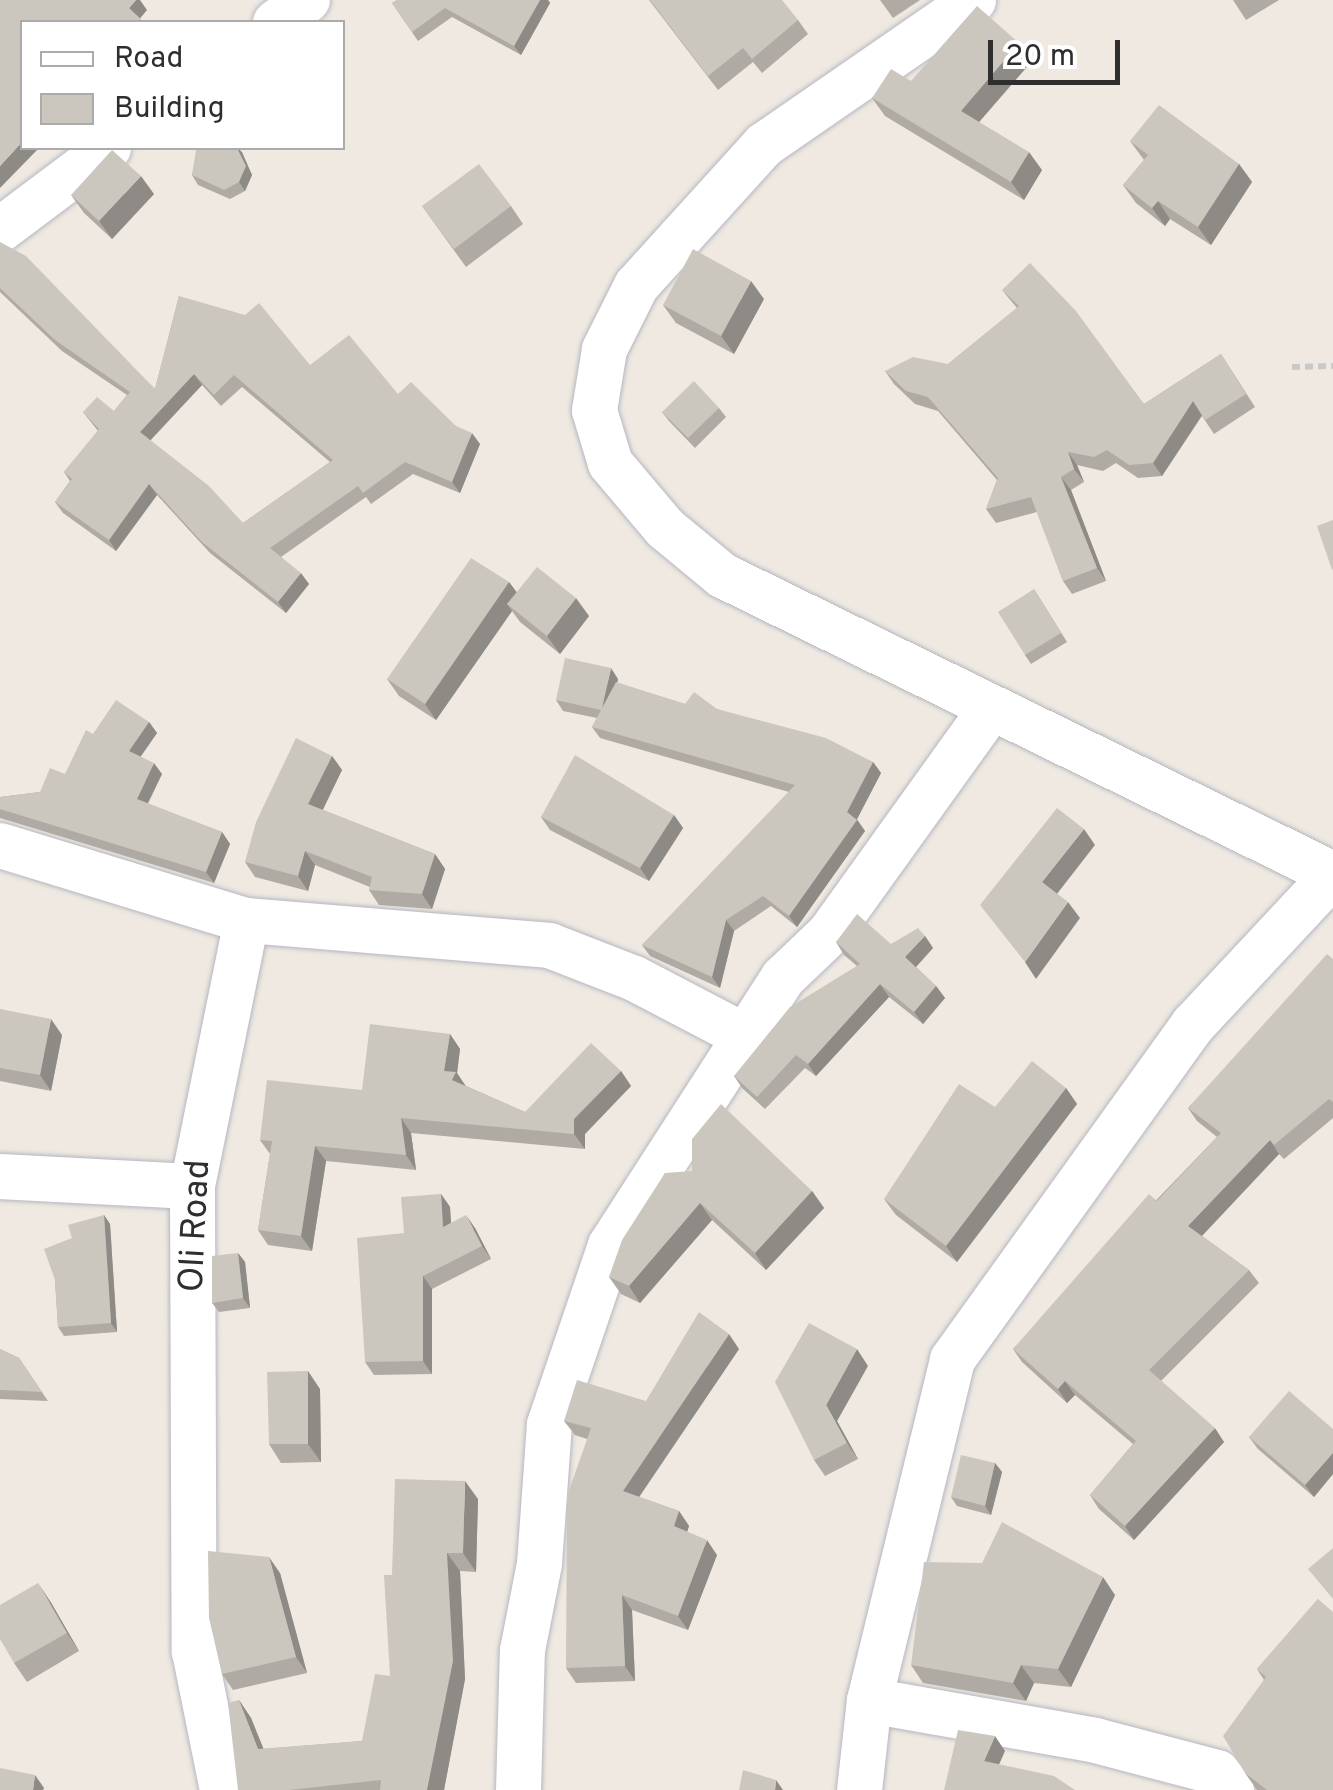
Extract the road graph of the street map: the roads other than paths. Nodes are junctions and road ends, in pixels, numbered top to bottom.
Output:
1 (308, 0) edge
2 (973, 0) edge
3 (278, 20) edge
4 (105, 150) edge
5 (0, 228) edge
6 (989, 710) junction
7 (0, 845) edge
8 (1333, 874) edge
9 (246, 920) junction
10 (743, 1036) junction
11 (0, 1176) edge
12 (192, 1186) junction
13 (868, 1700) junction
14 (222, 1790) edge
15 (518, 1790) edge
16 (858, 1790) edge
17 (1231, 1790) edge

1 - 3 street
2 - 6 street
4 - 5 street
6 - 8 street
6 - 10 street
7 - 9 street
8 - 13 street
9 - 10 street
9 - 12 street, Oli Road
10 - 15 street
11 - 12 street
12 - 14 street, Oli Road
13 - 16 street
13 - 17 street

